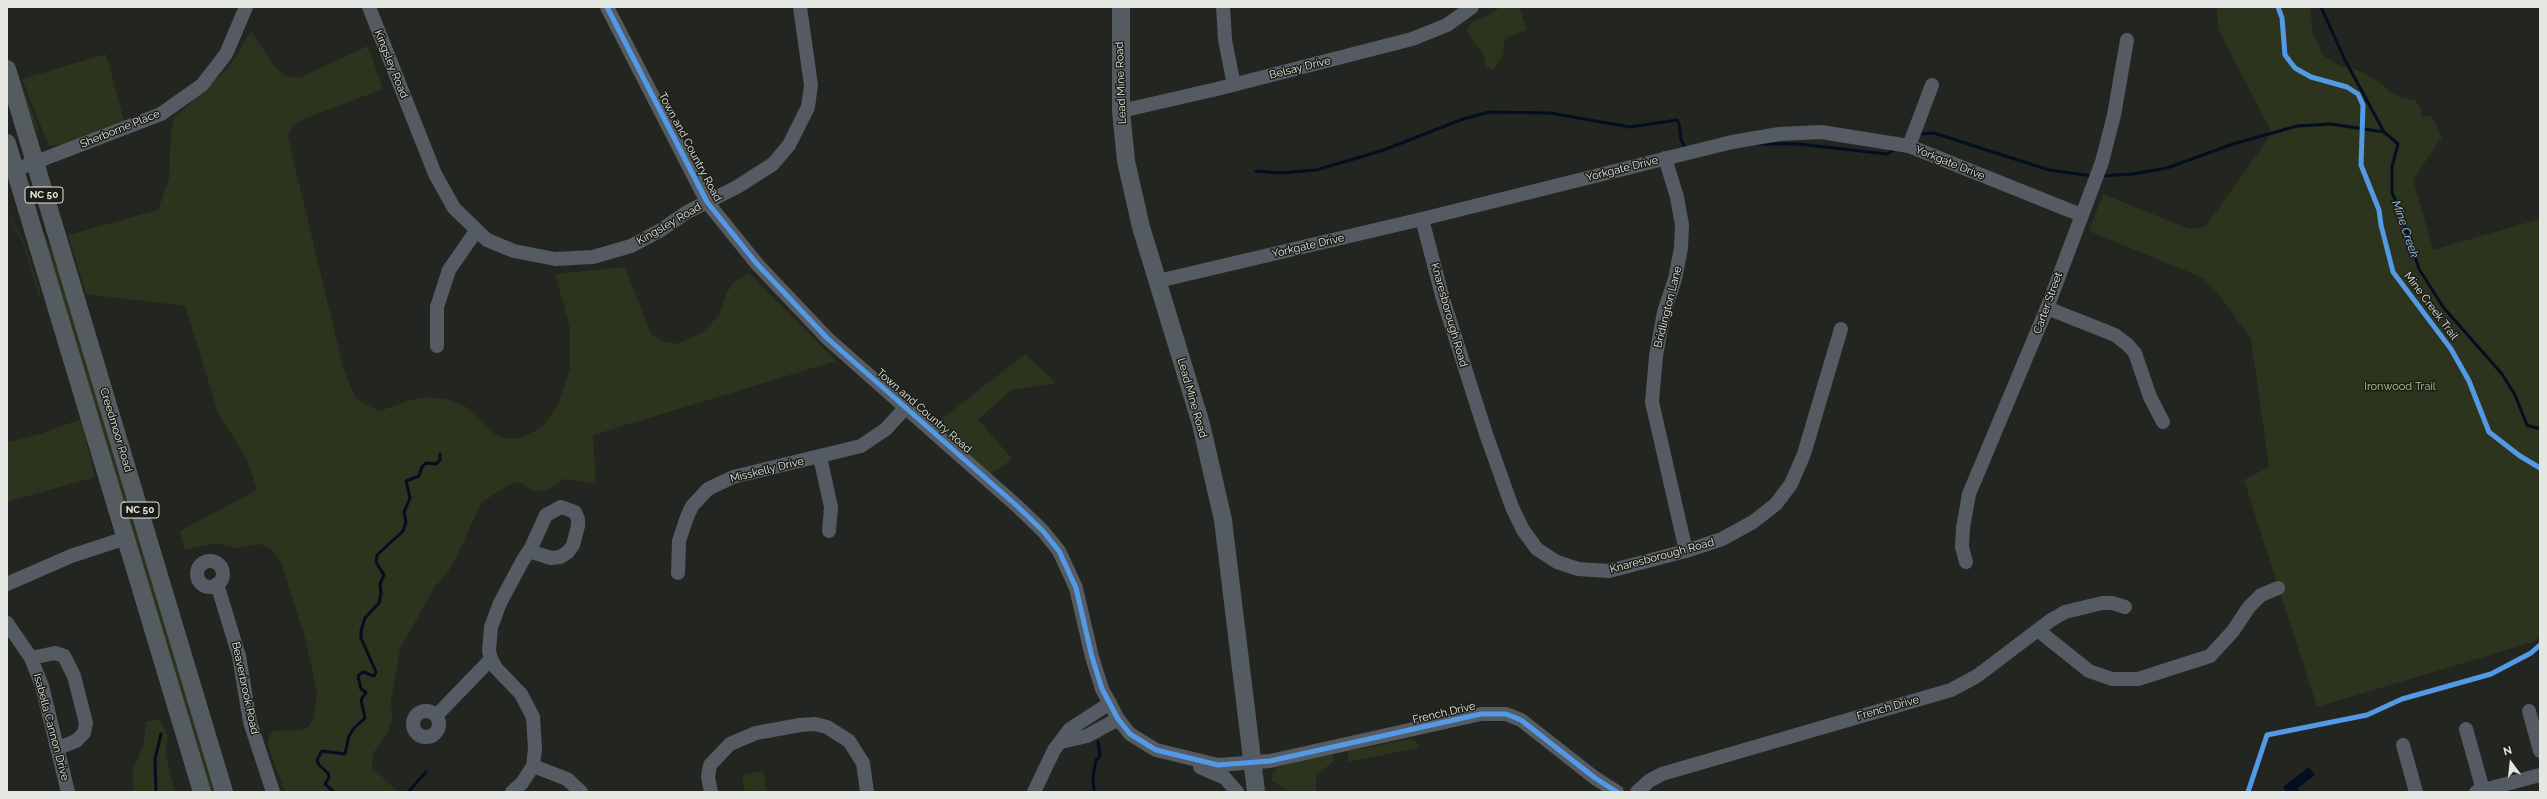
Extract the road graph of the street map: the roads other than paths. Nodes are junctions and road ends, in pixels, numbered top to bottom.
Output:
1 (246, 7) edge
2 (369, 7) edge
3 (607, 7) edge
4 (800, 7) edge
5 (1121, 7) edge
6 (1223, 7) edge
7 (1472, 7) edge
8 (2127, 40) dead end
9 (7, 69) edge
10 (1234, 85) junction
11 (1932, 85) dead end
12 (1121, 111) junction
13 (7, 143) edge
14 (1909, 146) junction
15 (1665, 158) junction
16 (34, 163) junction
17 (15, 170) junction
18 (707, 202) junction
19 (2081, 215) junction
20 (1422, 219) junction
21 (476, 231) junction
22 (1158, 281) junction
23 (2048, 308) junction
24 (1840, 328) dead end
25 (437, 346) dead end
26 (905, 408) junction
27 (2163, 422) dead end
28 (820, 457) junction
29 (829, 531) dead end
30 (126, 538) junction
31 (529, 551) dead end
32 (1686, 551) junction
33 (1966, 562) dead end
34 (678, 573) dead end
35 (7, 584) edge
36 (217, 584) dead end
37 (2278, 588) dead end
38 (2125, 607) dead end
39 (7, 623) edge
40 (2039, 630) junction
41 (31, 658) junction
42 (491, 659) junction
43 (1110, 703) junction
44 (2529, 711) dead end
45 (436, 716) dead end
46 (1118, 719) junction
47 (2466, 729) dead end
48 (1061, 742) junction
49 (2403, 745) dead end
50 (58, 748) junction
51 (2540, 751) edge
52 (1176, 757) junction
53 (1253, 761) junction
54 (533, 766) junction
55 (2540, 775) edge
56 (2506, 788) edge
57 (2480, 791) edge
58 (68, 792) edge
59 (202, 792) edge
60 (224, 792) edge
61 (273, 792) edge
62 (512, 792) edge
63 (581, 792) edge
64 (711, 792) edge
65 (867, 792) edge
66 (1034, 792) edge
67 (1237, 792) edge
68 (1256, 792) edge
69 (1617, 792) edge
70 (1637, 792) edge
71 (2416, 792) edge

1 - 16 street, Sherborne Place
2 - 21 street, Kingsley Road
3 - 18 street, Town and Country Road
4 - 18 street, Kingsley Road
5 - 12 main road, Lead Mine Road
6 - 10 street
7 - 10 street, Belsay Drive
8 - 19 street, Carter Street
9 - 16 main road, Creedmoor Road / NC 50
10 - 12 street, Belsay Drive
11 - 14 street
12 - 22 main road, Lead Mine Road
13 - 17 main road, Creedmoor Road / NC 50
14 - 15 street, Yorkgate Drive
14 - 19 street, Yorkgate Drive
15 - 20 street, Yorkgate Drive
15 - 32 street, Bridlington Lane
16 - 17 street, Sherborne Place
16 - 60 main road, Creedmoor Road / NC 50
17 - 30 main road, Creedmoor Road / NC 50
18 - 21 street, Kingsley Road
18 - 26 street, Town and Country Road
19 - 23 street, Carter Street
20 - 22 street, Yorkgate Drive
20 - 32 street, Knaresborough Road
21 - 25 street
22 - 53 main road, Lead Mine Road
23 - 27 street
23 - 33 street, Carter Street
24 - 32 street, Knaresborough Road
26 - 28 street, Misskelly Drive
26 - 43 street, Town and Country Road
28 - 29 street
28 - 34 street, Misskelly Drive
30 - 35 street
30 - 59 main road, Creedmoor Road / NC 50
31 - 42 street
36 - 61 street, Beaverbrook Road
37 - 40 street
38 - 40 street, French Drive
39 - 41 street, Isabella Cannon Drive
40 - 70 street, French Drive
41 - 50 street, Isabella Cannon Drive
41 - 50 street
42 - 45 street
42 - 54 street
43 - 46 street, Town and Country Road
43 - 48 street
44 - 51 street
46 - 48 street
46 - 52 street, Town and Country Road
47 - 57 street
48 - 66 street
49 - 71 street
50 - 58 street, Isabella Cannon Drive
52 - 53 street, Town and Country Road
52 - 67 street
53 - 68 main road, Lead Mine Road
53 - 69 street, French Drive
54 - 62 street
54 - 63 street
55 - 56 street
56 - 57 street
64 - 65 street

